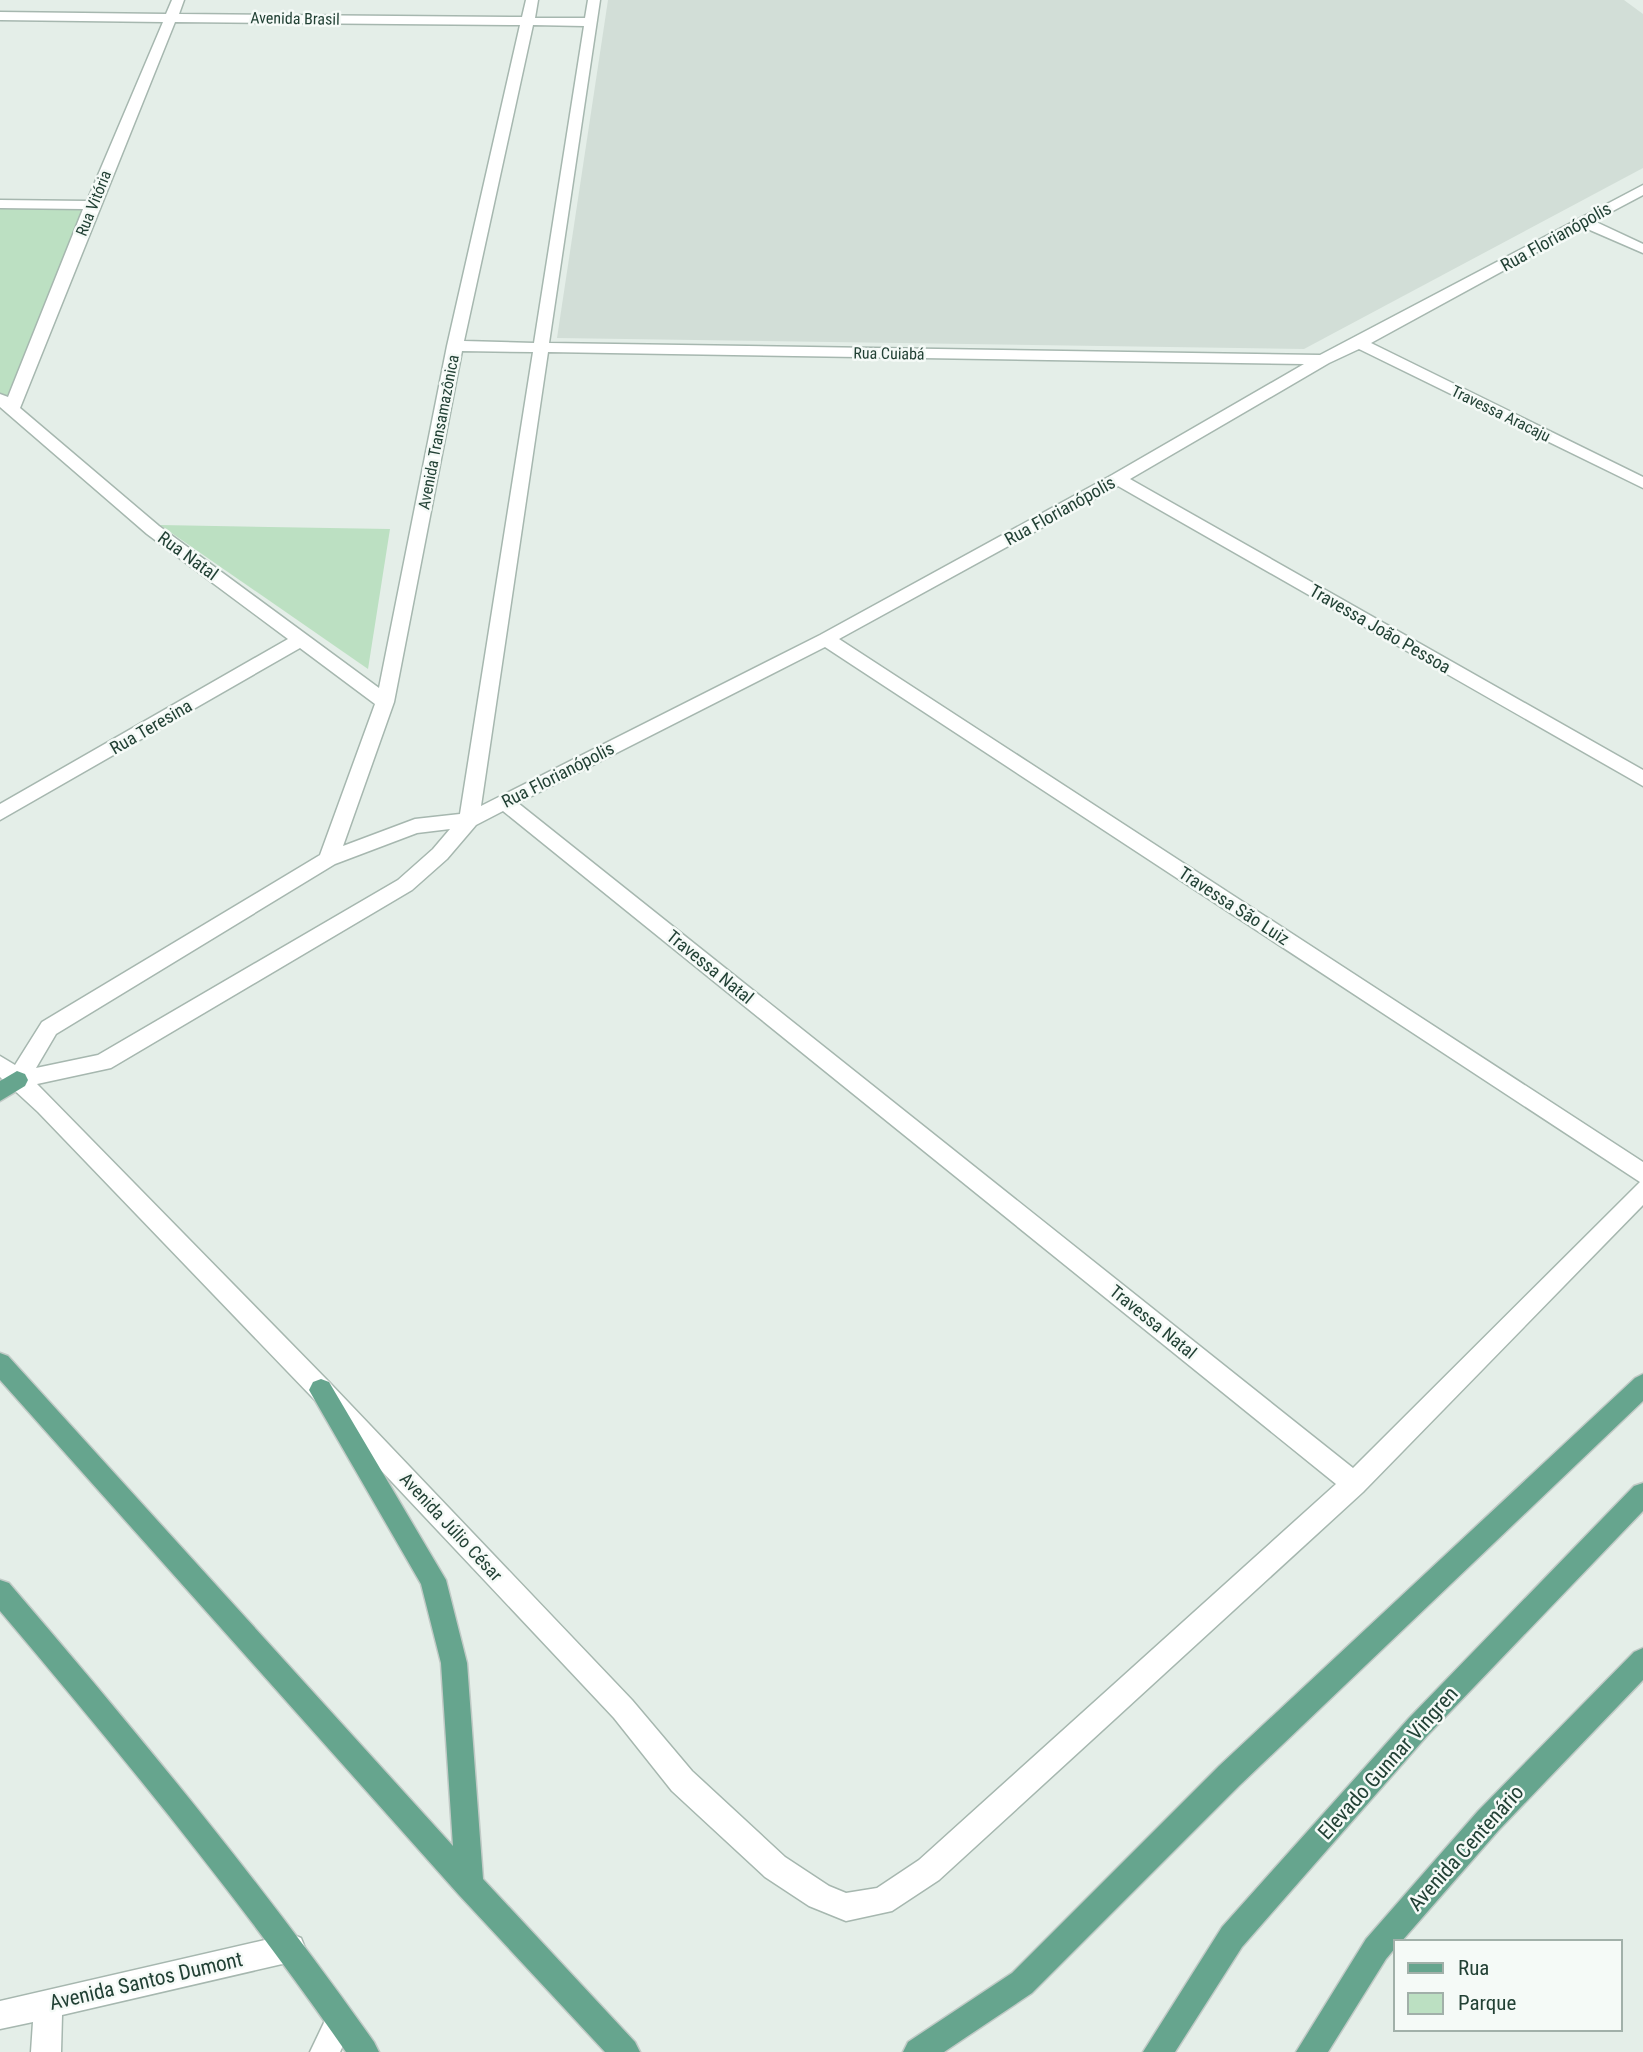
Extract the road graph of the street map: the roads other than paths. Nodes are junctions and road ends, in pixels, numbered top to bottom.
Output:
1 (178, 0) edge
2 (532, 0) edge
3 (594, 0) edge
4 (0, 16) edge
5 (173, 16) junction
6 (528, 21) junction
7 (591, 22) junction
8 (1643, 189) edge
9 (0, 204) edge
10 (92, 205) junction
11 (1583, 222) junction
12 (1643, 249) edge
13 (1359, 343) junction
14 (455, 345) junction
15 (540, 347) junction
16 (1323, 360) junction
17 (6, 403) edge
18 (1118, 479) junction
19 (1643, 483) edge
20 (301, 639) junction
21 (826, 639) junction
22 (385, 702) junction
23 (1643, 779) edge
24 (504, 802) junction
25 (0, 813) edge
26 (469, 820) junction
27 (328, 859) junction
28 (0, 1064) edge
29 (9, 1086) edge
30 (1643, 1174) edge
31 (1643, 1190) edge
32 (0, 1363) edge
33 (1643, 1385) edge
34 (321, 1390) junction
35 (1353, 1484) junction
36 (1643, 1494) edge
37 (0, 1592) edge
38 (1643, 1661) edge
39 (469, 1885) junction
40 (291, 1948) junction
41 (48, 2004) junction
42 (0, 2015) edge
43 (340, 2020) junction
44 (46, 2052) edge
45 (325, 2052) edge
46 (364, 2052) edge
47 (625, 2052) edge
48 (918, 2052) edge
49 (1158, 2052) edge
50 (1311, 2052) edge

1 - 5 street, Rua Vitória
2 - 6 street, Avenida Transamazônica
3 - 7 street
4 - 5 street, Avenida Brasil
5 - 6 street, Avenida Brasil
5 - 10 street, Rua Vitória
6 - 7 street, Avenida Brasil
6 - 14 street, Avenida Transamazônica
7 - 15 street
8 - 11 street, Rua Florianópolis
9 - 10 street
10 - 17 street, Rua Vitória
11 - 12 street
11 - 13 street, Rua Florianópolis
13 - 16 street, Rua Florianópolis
13 - 19 street, Travessa Aracaju
14 - 15 street, Rua Cuiabá
14 - 22 street, Avenida Transamazônica
15 - 16 street, Rua Cuiabá
15 - 26 street
16 - 18 street, Rua Florianópolis
17 - 20 street, Rua Natal
18 - 21 street, Rua Florianópolis
18 - 23 street, Travessa João Pessoa
20 - 22 street, Rua Natal
20 - 25 street, Rua Teresina
21 - 24 street, Rua Florianópolis
21 - 30 street, Travessa São Luiz
22 - 27 street, Avenida Transamazônica
24 - 26 street, Rua Florianópolis
24 - 35 street, Travessa Natal
26 - 27 street, Rua Florianópolis
26 - 29 street, Rua Florianópolis
27 - 29 street, Rua Florianópolis
28 - 29 street, Avenida Júlio César
29 - 34 street, Avenida Júlio César
31 - 35 street
32 - 39 main road
33 - 48 main road
34 - 35 street, Avenida Júlio César
34 - 39 main road
36 - 49 main road, Elevado Gunnar Vingren
37 - 40 main road
38 - 50 main road, Avenida Centenário
39 - 47 main road
40 - 41 street, Avenida Santos Dumont
40 - 43 main road
41 - 42 street, Avenida Santos Dumont
41 - 44 street
43 - 45 street
43 - 46 main road

